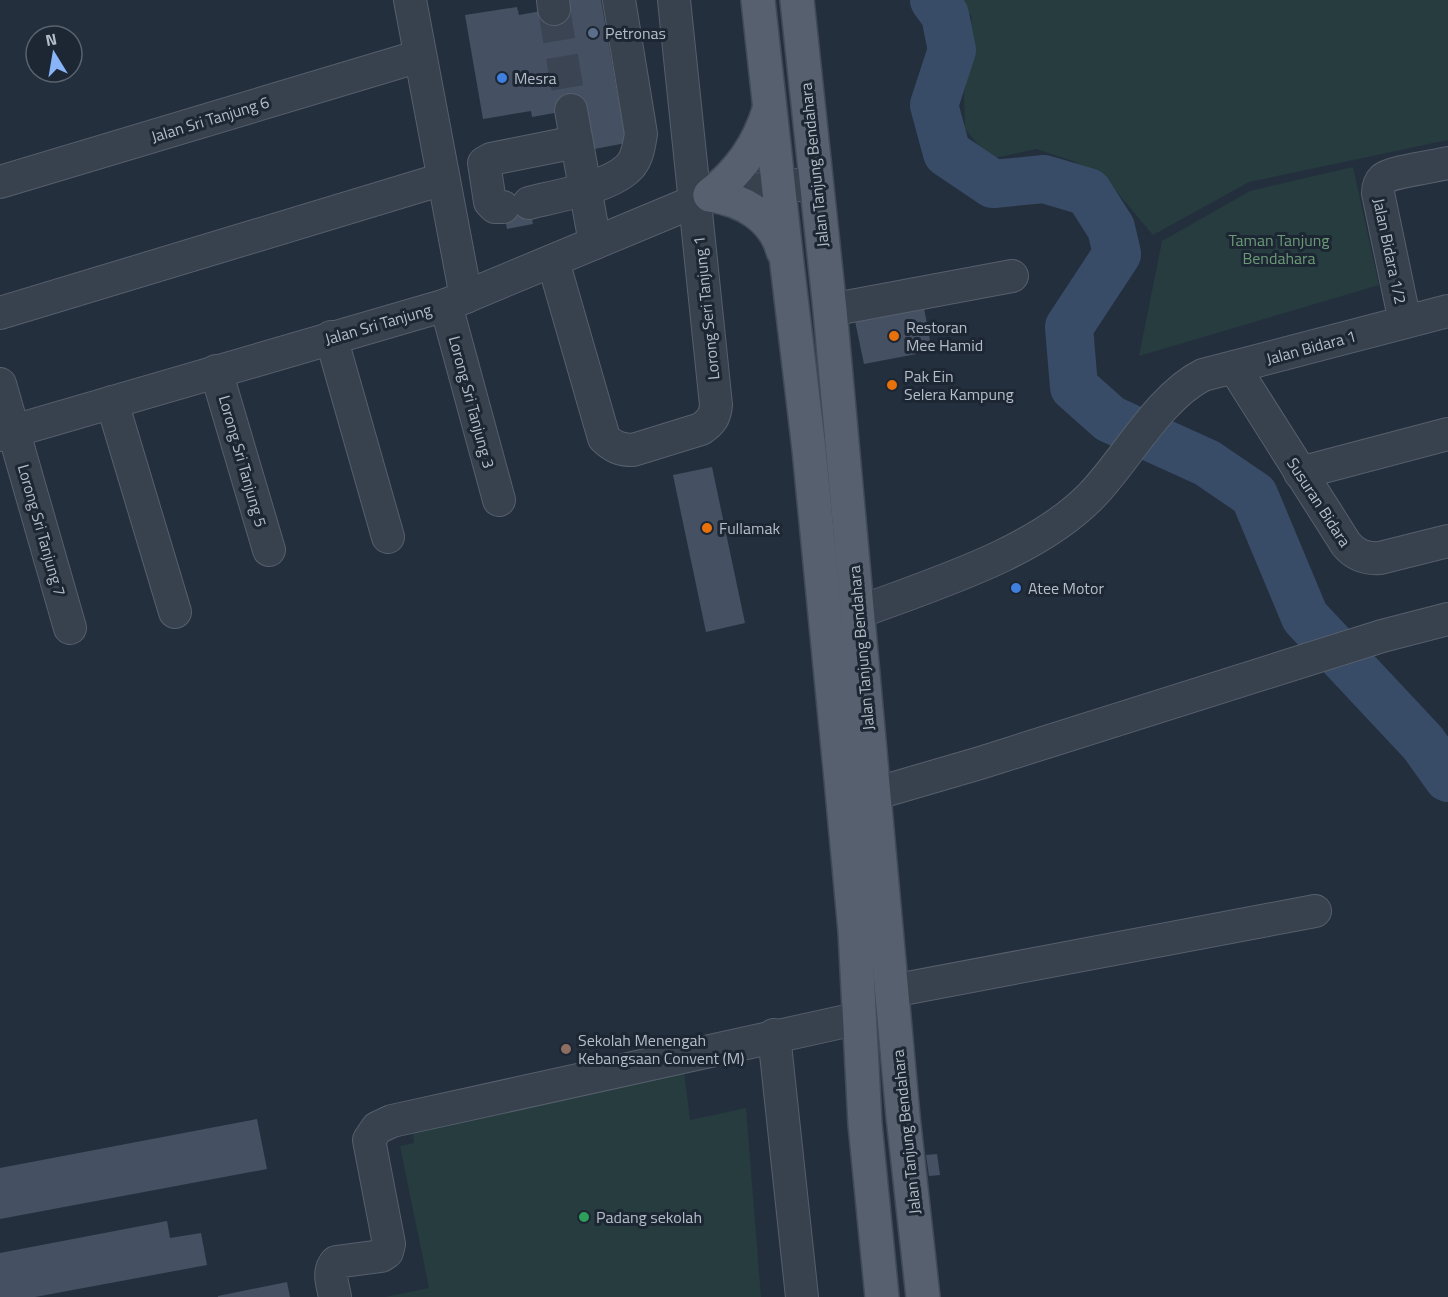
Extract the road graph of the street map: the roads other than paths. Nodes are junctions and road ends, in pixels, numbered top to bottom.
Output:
1 (410, 0) edge
2 (620, 0) edge
3 (674, 0) edge
4 (758, 0) edge
5 (797, 0) edge
6 (420, 56) junction
7 (770, 109) junction
8 (571, 110) tunnel mouth
9 (688, 128) junction
10 (641, 134) junction
11 (576, 142) junction
12 (1448, 163) edge
13 (443, 178) junction
14 (0, 182) edge
15 (816, 183) junction
16 (778, 188) junction
17 (585, 189) junction
18 (703, 198) junction
19 (595, 243) junction
20 (553, 261) junction
21 (787, 264) junction
22 (1012, 276) dead end
23 (456, 301) junction
24 (830, 310) junction
25 (1448, 311) edge
26 (0, 313) edge
27 (1405, 322) junction
28 (331, 337) junction
29 (1234, 367) junction
30 (216, 371) junction
31 (0, 384) edge
32 (112, 402) junction
33 (7, 433) edge
34 (1448, 434) edge
35 (1300, 473) junction
36 (499, 500) dead end
37 (388, 537) dead end
38 (1448, 540) edge
39 (269, 550) dead end
40 (175, 612) dead end
41 (857, 613) junction
42 (1448, 619) edge
43 (70, 628) dead end
44 (874, 794) junction
45 (1315, 911) dead end
46 (892, 991) junction
47 (860, 1018) junction
48 (774, 1035) junction
49 (335, 1297) edge
50 (802, 1297) edge
51 (882, 1297) edge
52 (923, 1297) edge

1 - 6 street
2 - 10 street
3 - 9 street, Lorong Seri Tanjung 1
4 - 7 main road, Jalan Tanjung Bendahara
5 - 15 main road, Jalan Tanjung Bendahara
6 - 13 street
6 - 14 street, Jalan Sri Tanjung 6
7 - 16 main road, Jalan Tanjung Bendahara
7 - 18 main road
8 - 11 street
9 - 10 street
9 - 18 street, Lorong Seri Tanjung 1
10 - 17 street
11 - 17 street
11 - 17 street
12 - 27 street, Jalan Bidara 1/2
13 - 23 street
13 - 26 street
15 - 16 street, Jalan Sri Tanjung
15 - 24 main road, Jalan Tanjung Bendahara
16 - 18 street, Jalan Sri Tanjung
16 - 21 main road, Jalan Tanjung Bendahara
17 - 19 street
18 - 19 street, Jalan Sri Tanjung
18 - 20 street, Lorong Seri Tanjung 1
18 - 21 main road
19 - 20 street, Jalan Sri Tanjung
20 - 23 street, Jalan Sri Tanjung
21 - 47 main road, Jalan Tanjung Bendahara
22 - 24 street
23 - 28 street, Jalan Sri Tanjung
23 - 36 street, Lorong Sri Tanjung 3
24 - 41 main road, Jalan Tanjung Bendahara
25 - 27 street, Jalan Bidara 1
27 - 29 street, Jalan Bidara 1
28 - 30 street, Jalan Sri Tanjung
28 - 37 street
29 - 35 street, Susuran Bidara
29 - 41 street, Jalan Bidara 1
30 - 32 street, Jalan Sri Tanjung
30 - 39 street, Lorong Sri Tanjung 5
31 - 33 street, Lorong Sri Tanjung 7
32 - 33 street, Jalan Sri Tanjung
32 - 40 street
33 - 43 street, Lorong Sri Tanjung 7
34 - 35 street
35 - 38 street, Susuran Bidara
41 - 44 main road, Jalan Tanjung Bendahara
42 - 44 street
44 - 46 main road, Jalan Tanjung Bendahara
45 - 46 street
46 - 52 main road, Jalan Tanjung Bendahara
47 - 48 street
47 - 51 main road, Jalan Tanjung Bendahara
48 - 49 street
48 - 50 street

